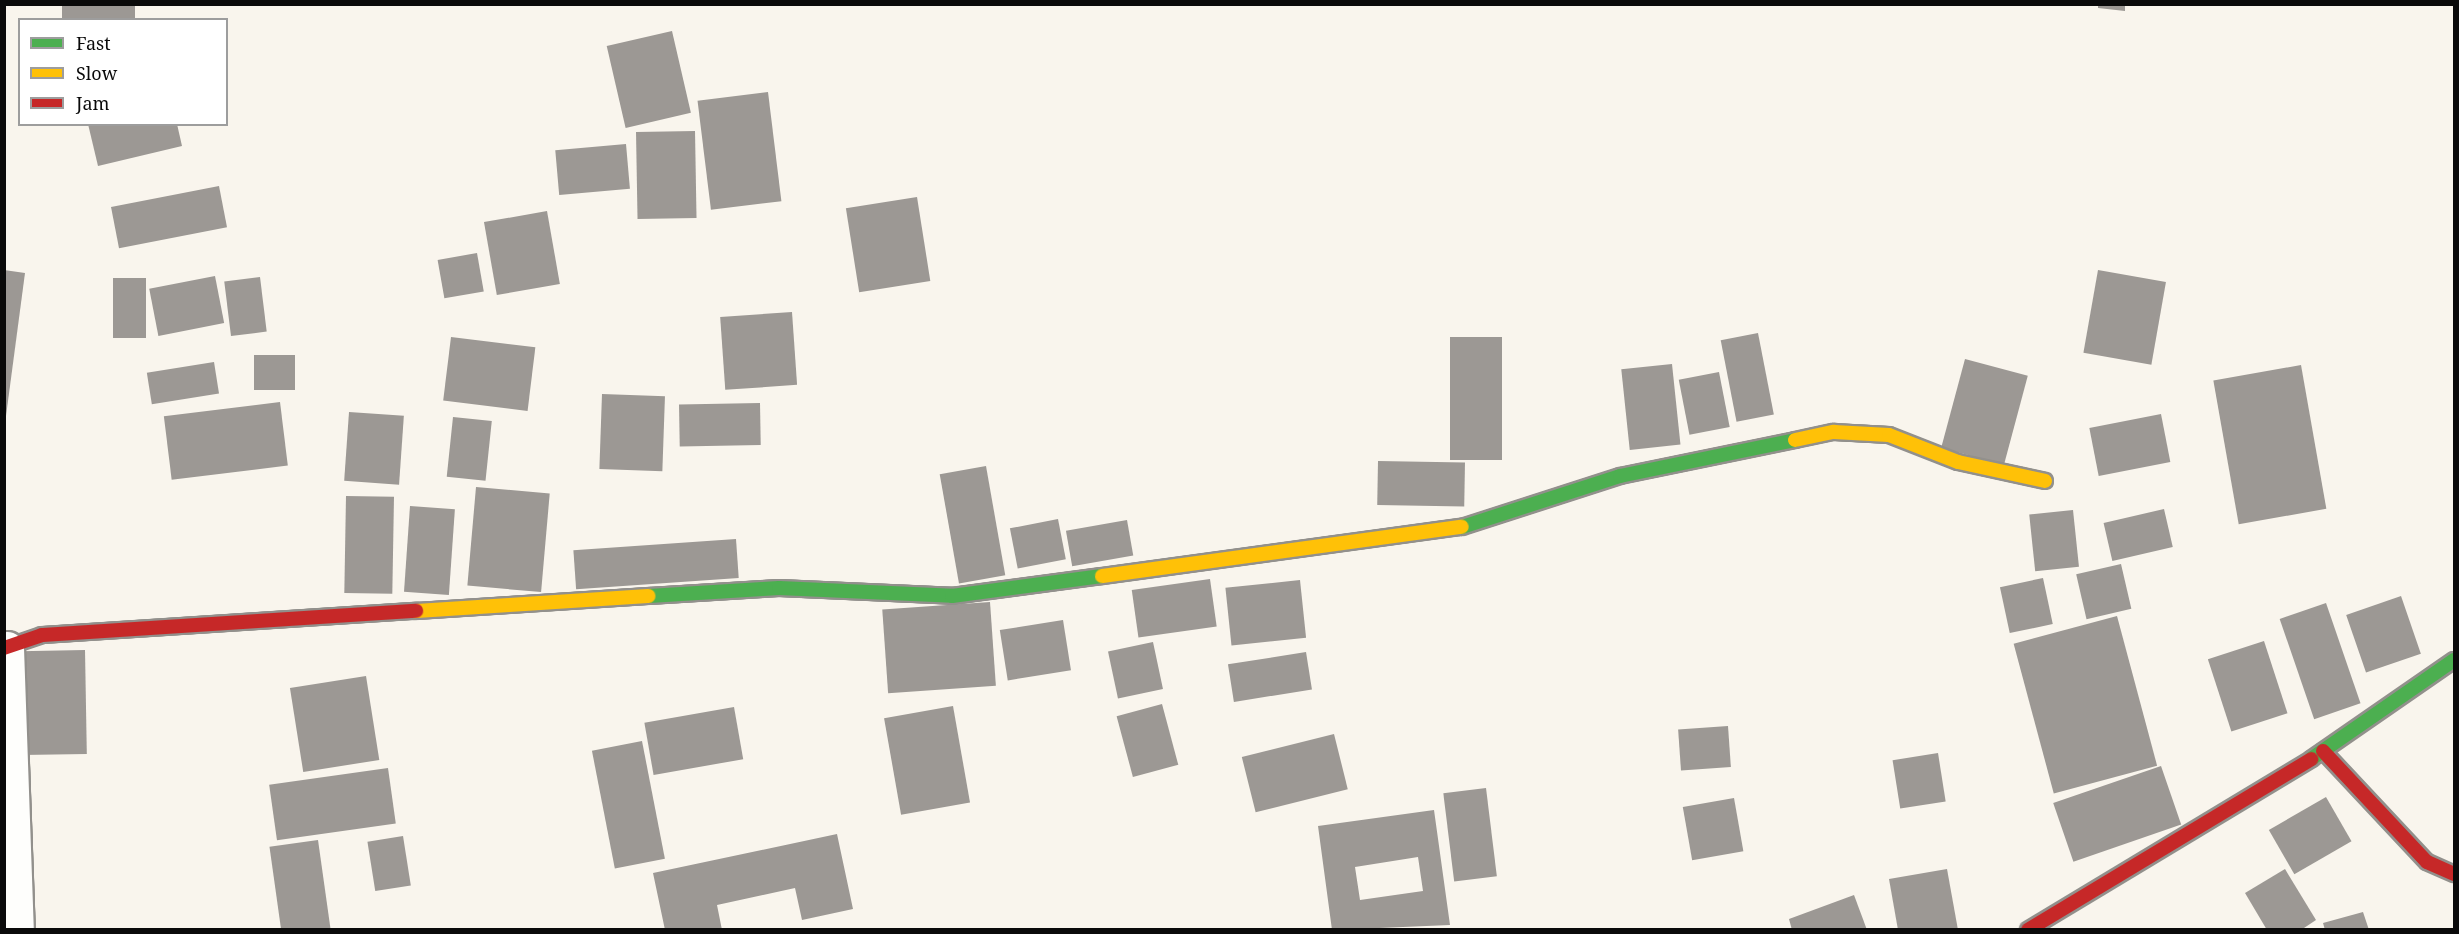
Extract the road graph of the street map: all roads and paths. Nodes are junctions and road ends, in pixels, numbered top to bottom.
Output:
1 (2045, 481) dead end
2 (6, 648) edge
3 (2454, 660) edge
4 (2323, 751) junction
5 (2454, 874) edge
6 (17, 930) edge
7 (2028, 930) edge

1 - 2 street
2 - 6 street
3 - 4 street
4 - 5 street
4 - 7 street

